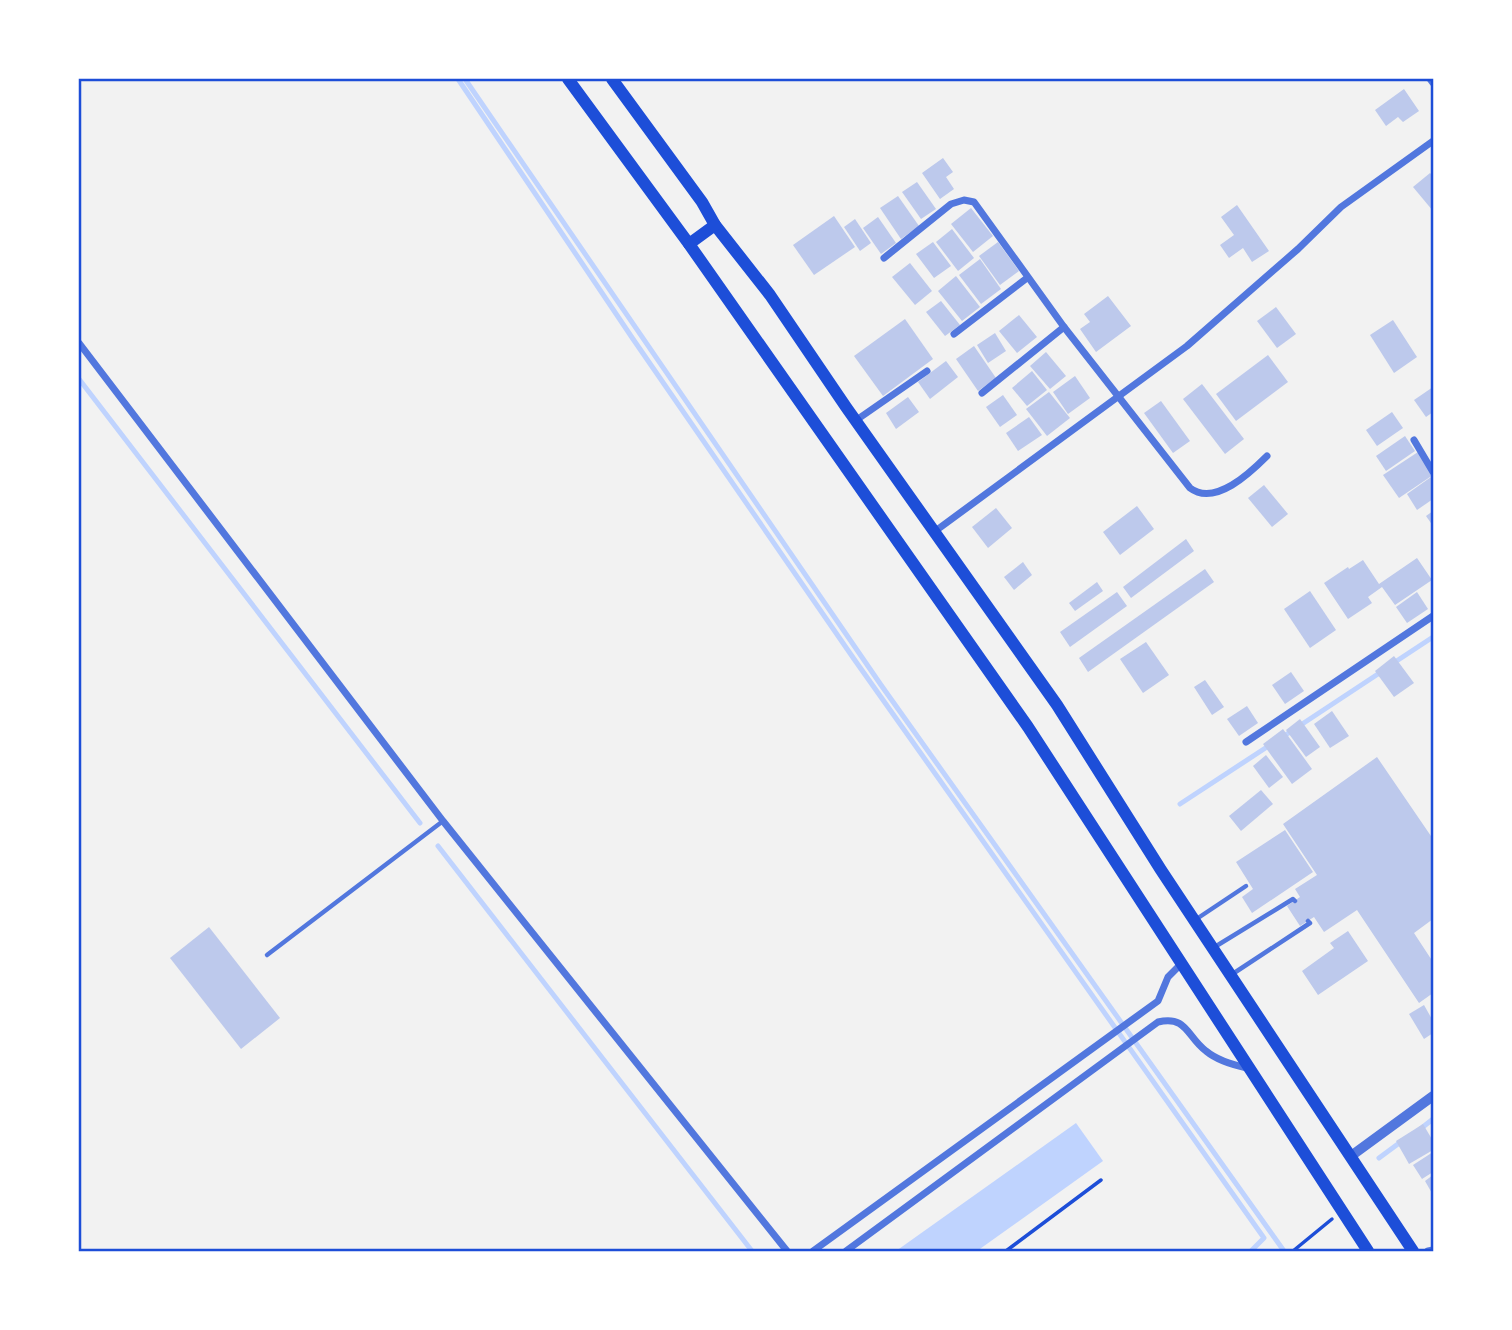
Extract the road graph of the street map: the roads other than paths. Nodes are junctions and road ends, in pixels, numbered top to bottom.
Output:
1 (568, 79) edge
2 (612, 79) edge
3 (1430, 79) edge
4 (1433, 83) edge
5 (1433, 141) edge
6 (715, 225) junction
7 (689, 244) junction
8 (884, 258) dead end
9 (1027, 278) junction
10 (1064, 327) junction
11 (954, 334) dead end
12 (79, 343) edge
13 (926, 371) dead end
14 (982, 393) dead end
15 (1119, 395) junction
16 (855, 421) junction
17 (1414, 440) dead end
18 (1267, 456) dead end
19 (1433, 472) edge
20 (934, 531) junction
21 (1433, 616) edge
22 (1246, 742) dead end
23 (443, 821) junction
24 (1246, 886) dead end
25 (1295, 901) dead end
26 (1194, 920) junction
27 (1308, 921) dead end
28 (1213, 948) junction
29 (267, 955) dead end
30 (1181, 964) junction
31 (1231, 975) junction
32 (1251, 1069) junction
33 (1433, 1097) edge
34 (1351, 1156) junction
35 (786, 1251) edge
36 (813, 1251) edge
37 (846, 1251) edge
38 (1368, 1251) edge
39 (1413, 1251) edge

1 - 7 main road
2 - 6 main road
3 - 4 street
5 - 15 street
6 - 7 main road
6 - 16 main road
7 - 30 main road
8 - 9 street
9 - 10 street
9 - 11 street
10 - 14 street
10 - 15 street
12 - 23 street
13 - 16 street
15 - 18 street
15 - 20 street
16 - 20 main road
17 - 19 street
20 - 26 main road
21 - 22 street
23 - 29 lane
23 - 35 street
24 - 26 lane
25 - 28 lane
26 - 28 main road
27 - 31 lane
28 - 31 main road
30 - 32 main road
30 - 36 street
31 - 34 main road
32 - 37 street
32 - 38 main road
33 - 34 street
34 - 39 main road

